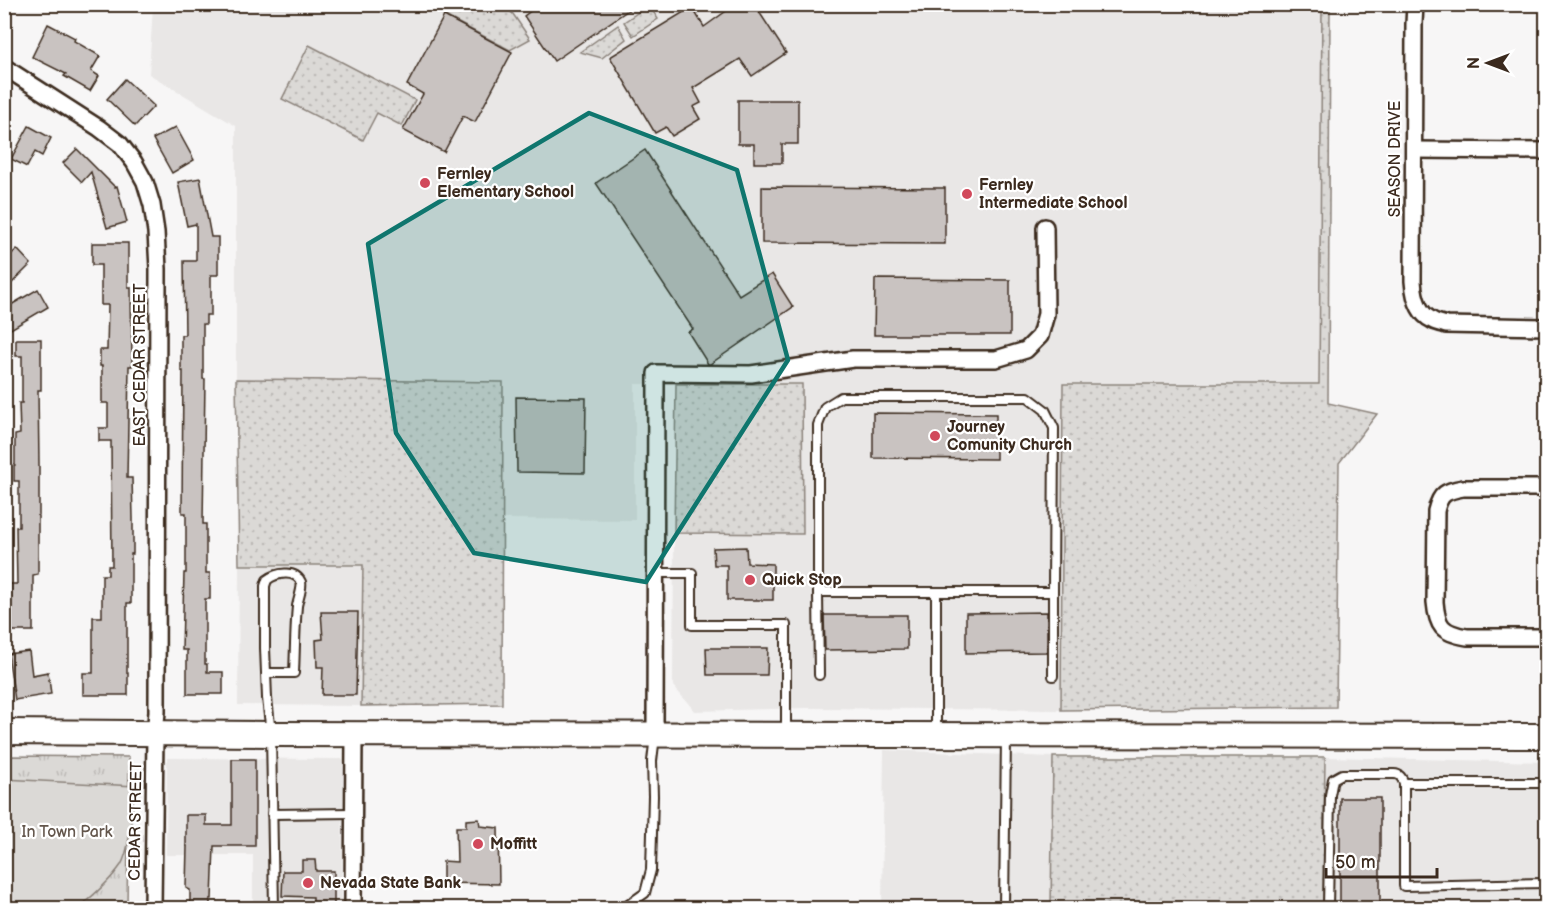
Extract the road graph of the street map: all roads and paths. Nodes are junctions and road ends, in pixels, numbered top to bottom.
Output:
1 (1416, 4) edge
2 (4, 67) edge
3 (1414, 150) junction
4 (1546, 151) edge
5 (1045, 227) dead end
6 (1546, 327) edge
7 (1546, 489) edge
8 (656, 573) junction
9 (818, 592) junction
10 (936, 592) junction
11 (1053, 592) junction
12 (1546, 637) edge
13 (266, 673) junction
14 (819, 675) dead end
15 (1053, 676) dead end
16 (4, 732) edge
17 (155, 734) junction
18 (271, 734) junction
19 (354, 735) junction
20 (655, 735) junction
21 (786, 735) junction
22 (936, 735) junction
23 (1006, 735) junction
24 (1546, 736) edge
25 (1404, 783) junction
26 (1546, 783) edge
27 (353, 813) junction
28 (272, 814) junction
29 (1546, 883) edge
30 (153, 909) edge
31 (274, 909) edge
32 (353, 909) edge
33 (624, 909) edge
34 (1004, 909) edge
35 (1328, 909) edge

1 - 3 street, SEASON DRIVE
2 - 17 street, EAST CEDAR STREET
3 - 4 street
3 - 6 street, SEASON DRIVE
5 - 8 street
7 - 12 street
8 - 20 street
8 - 21 lane
9 - 10 lane
9 - 11 lane
9 - 14 lane
10 - 11 lane
10 - 22 lane
11 - 15 lane
13 - 13 lane
13 - 18 lane
16 - 17 main road
17 - 18 main road
17 - 30 street, CEDAR STREET
18 - 19 main road
18 - 28 lane
19 - 20 main road
19 - 27 street
20 - 21 main road
20 - 33 lane
21 - 22 main road
22 - 23 main road
23 - 24 main road
23 - 34 lane
25 - 26 lane
25 - 29 lane
25 - 35 lane
27 - 28 lane
27 - 32 street
28 - 31 lane

